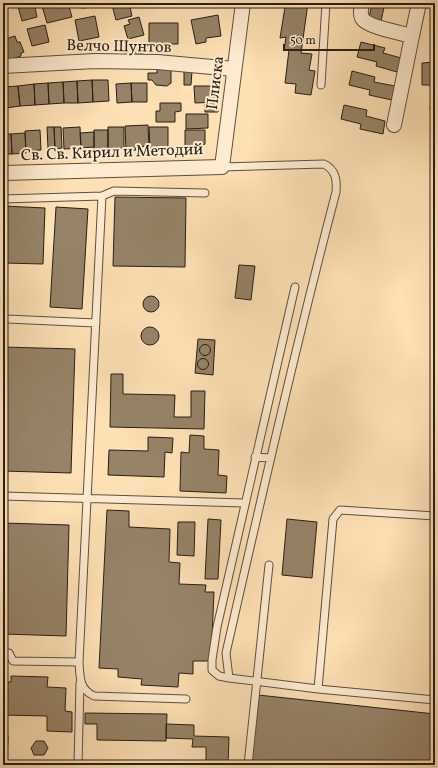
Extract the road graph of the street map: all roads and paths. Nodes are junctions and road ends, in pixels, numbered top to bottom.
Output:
1 (243, 3) edge
2 (326, 3) edge
3 (362, 3) edge
4 (419, 3) edge
5 (412, 36) junction
6 (3, 66) edge
7 (234, 69) junction
8 (320, 85) dead end
9 (394, 125) dead end
10 (222, 166) junction
11 (3, 173) edge
12 (205, 193) dead end
13 (102, 196) junction
14 (3, 199) edge
15 (295, 287) dead end
16 (3, 317) edge
17 (96, 323) junction
18 (255, 456) junction
19 (270, 458) junction
20 (3, 496) edge
21 (87, 499) junction
22 (244, 503) junction
23 (435, 516) edge
24 (269, 566) dead end
25 (3, 653) edge
26 (79, 662) junction
27 (80, 678) junction
28 (229, 678) junction
29 (257, 682) junction
30 (318, 689) junction
31 (186, 699) dead end
32 (435, 700) edge
33 (78, 765) edge
34 (248, 765) edge

1 - 7 street, Плиска
2 - 8 lane
3 - 5 street
4 - 5 street
5 - 9 street
6 - 7 street, Велчо Шунтов
7 - 10 street, Плиска
10 - 11 street, Св. Св. Кирил и Методий
10 - 19 lane
12 - 13 lane
13 - 14 lane
13 - 17 lane
15 - 18 lane
16 - 17 lane
17 - 21 lane
18 - 19 lane
18 - 22 lane
19 - 28 lane
20 - 21 lane
21 - 22 lane
21 - 26 lane
22 - 28 lane
23 - 30 lane
24 - 29 lane
25 - 26 lane
26 - 27 lane
27 - 31 lane
27 - 33 lane
28 - 29 lane
29 - 30 lane
29 - 34 lane
30 - 32 lane

